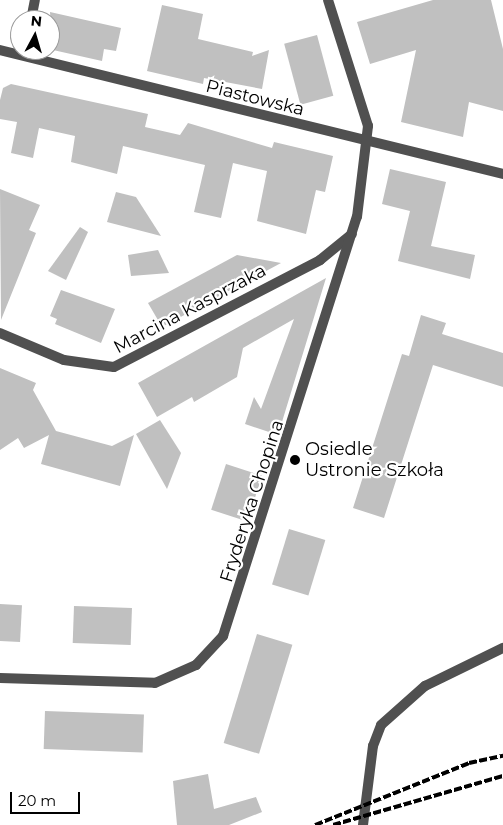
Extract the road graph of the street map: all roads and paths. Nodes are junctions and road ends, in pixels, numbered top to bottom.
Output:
1 (328, 0) edge
2 (55, 60) edge
3 (369, 142) junction
4 (503, 174) edge
5 (355, 230) junction
6 (0, 333) edge
7 (503, 648) edge
8 (0, 678) edge
9 (363, 825) edge

1 - 3 street, Fryderyka Chopina
2 - 3 street, Piastowska
3 - 4 street, Piastowska
3 - 5 street, Fryderyka Chopina
5 - 6 street, Marcina Kasprzaka
5 - 8 street, Fryderyka Chopina
7 - 9 street

